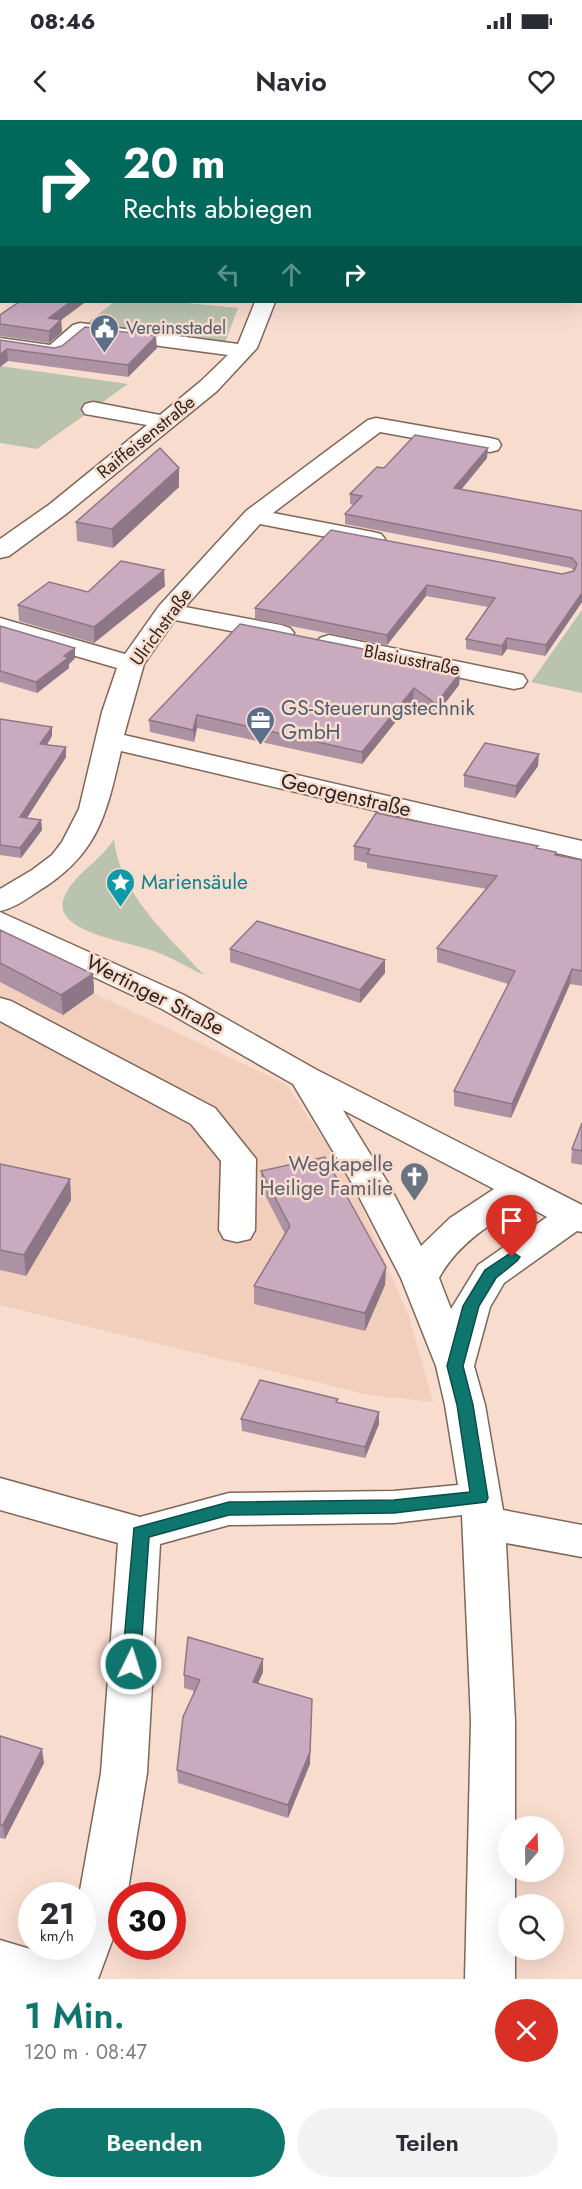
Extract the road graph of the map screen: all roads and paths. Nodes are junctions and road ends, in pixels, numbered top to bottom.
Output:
1 (266, 303) edge
2 (0, 344) edge
3 (244, 351) junction
4 (93, 409) dead end
5 (164, 422) junction
6 (490, 445) dead end
7 (254, 516) junction
8 (0, 520) edge
9 (30, 526) junction
10 (394, 543) edge
11 (0, 551) edge
12 (168, 611) junction
13 (0, 626) edge
14 (131, 664) junction
15 (514, 681) dead end
16 (111, 741) junction
17 (582, 850) edge
18 (0, 902) edge
19 (0, 921) edge
20 (0, 1008) edge
21 (305, 1077) junction
22 (521, 1189) junction
23 (577, 1218) edge
24 (237, 1230) dead end
25 (420, 1278) junction
26 (455, 1366) junction
27 (0, 1494) edge
28 (482, 1510) junction
29 (140, 1533) junction
30 (582, 1541) edge
31 (0, 1962) edge
32 (54, 1979) edge
33 (73, 1979) edge
34 (490, 1979) edge

1 - 3 street, Raiffeisenstraße
2 - 3 street
3 - 5 street, Raiffeisenstraße
4 - 5 street
5 - 9 street, Raiffeisenstraße
6 - 7 street, Ulrichstraße
7 - 10 street
7 - 12 street, Ulrichstraße
8 - 9 street
9 - 11 street, Raiffeisenstraße
12 - 14 street, Ulrichstraße
12 - 15 street, Blasiusstraße
13 - 14 street
14 - 16 street, Ulrichstraße
16 - 17 street, Georgenstraße
16 - 18 street, Ulrichstraße
19 - 21 street, Wertinger Straße
20 - 24 street
21 - 22 street, Wertinger Straße
21 - 25 street, Wertinger Straße
22 - 23 street, Wertinger Straße
22 - 25 street
23 - 26 street
25 - 26 street, Wertinger Straße
26 - 28 street, Wertinger Straße
27 - 29 street
28 - 29 street
28 - 30 street
28 - 34 street, Wertinger Straße
29 - 33 street
31 - 32 street

